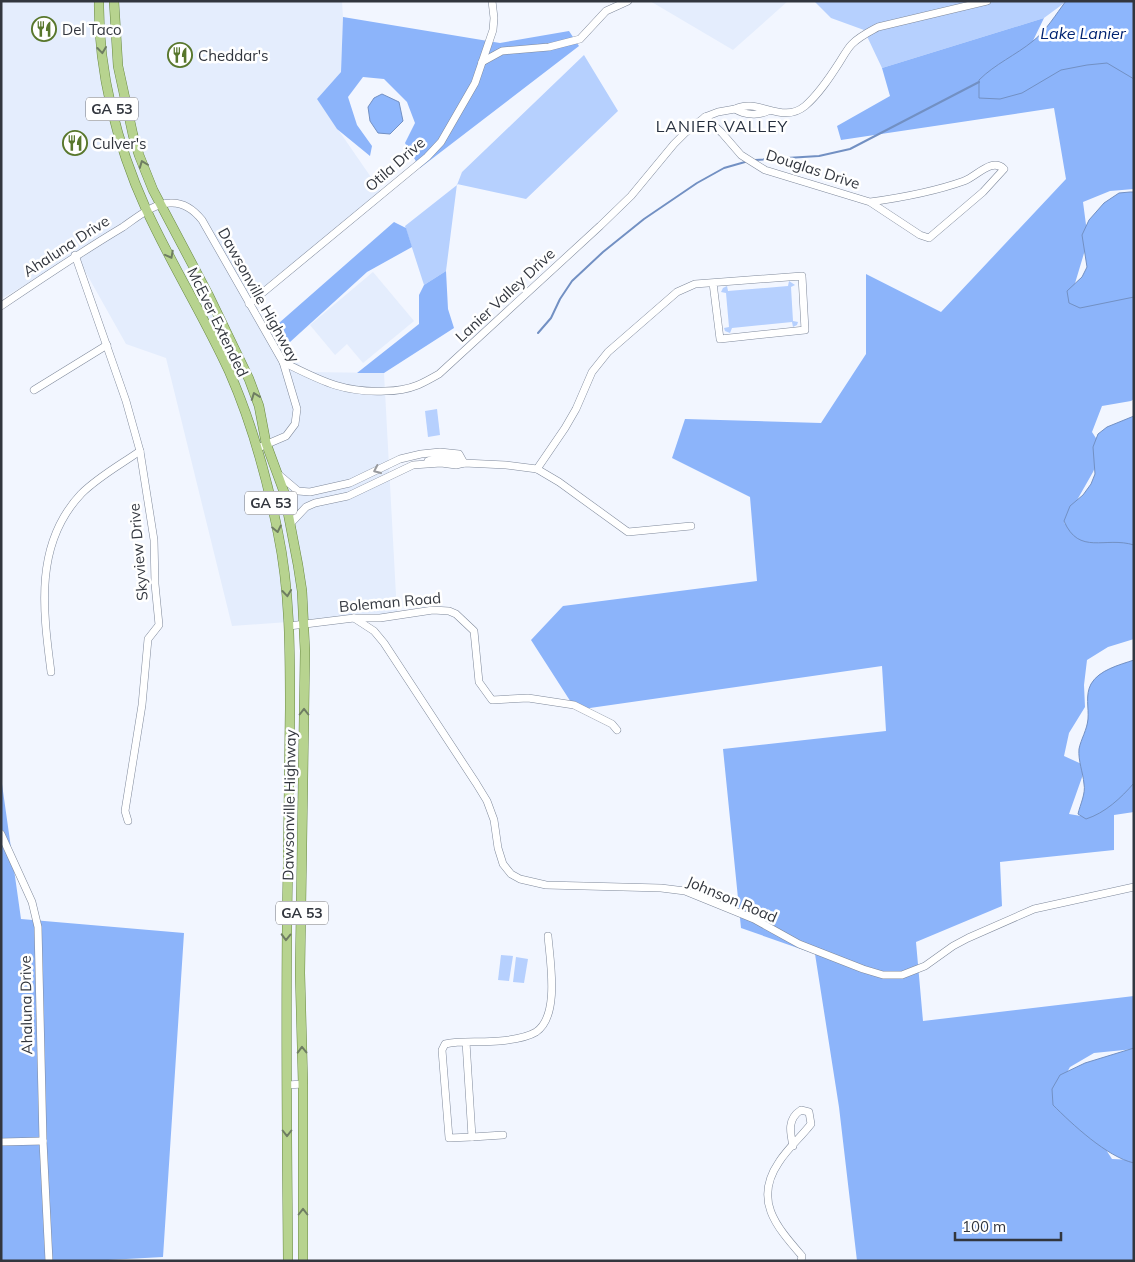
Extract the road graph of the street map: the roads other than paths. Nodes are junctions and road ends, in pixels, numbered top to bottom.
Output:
1 (99, 1) edge
2 (114, 1) edge
3 (492, 1) edge
4 (628, 1) edge
5 (987, 1) edge
6 (482, 62) junction
7 (705, 118) junction
8 (870, 202) junction
9 (160, 205) junction
10 (147, 212) junction
11 (75, 255) junction
12 (713, 283) junction
13 (250, 304) junction
14 (1, 306) edge
15 (107, 345) junction
16 (283, 362) junction
17 (34, 390) dead end
18 (262, 446) junction
19 (140, 451) junction
20 (406, 458) junction
21 (440, 458) junction
22 (464, 463) junction
23 (410, 467) junction
24 (537, 469) junction
25 (277, 474) junction
26 (329, 488) junction
27 (332, 500) junction
28 (291, 523) junction
29 (691, 526) dead end
30 (354, 618) junction
31 (304, 624) junction
32 (289, 626) junction
33 (51, 672) dead end
34 (617, 730) dead end
35 (128, 821) dead end
36 (1, 834) edge
37 (1134, 887) edge
38 (548, 936) dead end
39 (466, 1042) junction
40 (286, 1084) junction
41 (303, 1084) junction
42 (503, 1135) dead end
43 (472, 1137) junction
44 (43, 1141) junction
45 (1, 1142) edge
46 (793, 1146) junction
47 (49, 1261) edge
48 (288, 1261) edge
49 (303, 1261) edge
50 (801, 1261) edge

1 -> 10 main road, GA 53
9 -> 2 main road, Dawsonville Highway / GA 53
3 - 6 street, Otila Drive
4 - 6 street
5 - 7 street
6 - 13 street, Otila Drive
7 - 8 street, Douglas Drive
7 - 16 street, Lanier Valley Drive
8 - 8 street, Douglas Drive
9 - 10 street, Ahaluna Drive
9 - 13 street, Dawsonville Highway
18 -> 9 main road, Dawsonville Highway / GA 53
10 - 11 street, Ahaluna Drive
10 -> 18 main road, McEver Extended / GA 53
11 - 14 street, Ahaluna Drive
11 - 15 street, Skyview Drive
12 - 12 street
12 - 24 street
13 - 16 street, Dawsonville Highway
15 - 17 street
15 - 19 street, Skyview Drive
16 - 18 street, Dawsonville Highway
18 - 25 main road, Dawsonville Highway / GA 53
18 -> 32 main road, Dawsonville Highway / GA 53
19 - 33 street
19 - 35 street, Skyview Drive
20 - 21 street
20 - 23 street
20 -> 26 street
21 - 22 street
21 - 22 street
21 - 23 street
22 - 24 street
23 - 27 street
24 - 29 street
25 - 26 street
25 - 28 main road, Dawsonville Highway / GA 53
26 - 27 street
27 - 28 street
28 - 31 main road, Dawsonville Highway / GA 53
30 - 31 street, Boleman Road
30 - 34 street, Boleman Road
30 - 37 street, Johnson Road
31 - 32 street, Boleman Road
41 -> 31 main road, Dawsonville Highway / GA 53
32 -> 40 main road, Dawsonville Highway / GA 53
36 - 44 street, Ahaluna Drive
38 - 39 street
39 - 43 street
39 - 43 street
40 - 41 street
40 -> 48 main road, Dawsonville Highway / GA 53
49 -> 41 main road, Dawsonville Highway / GA 53
42 - 43 street
44 - 45 street
44 - 47 street, Ahaluna Drive
46 - 46 street
46 - 50 street

